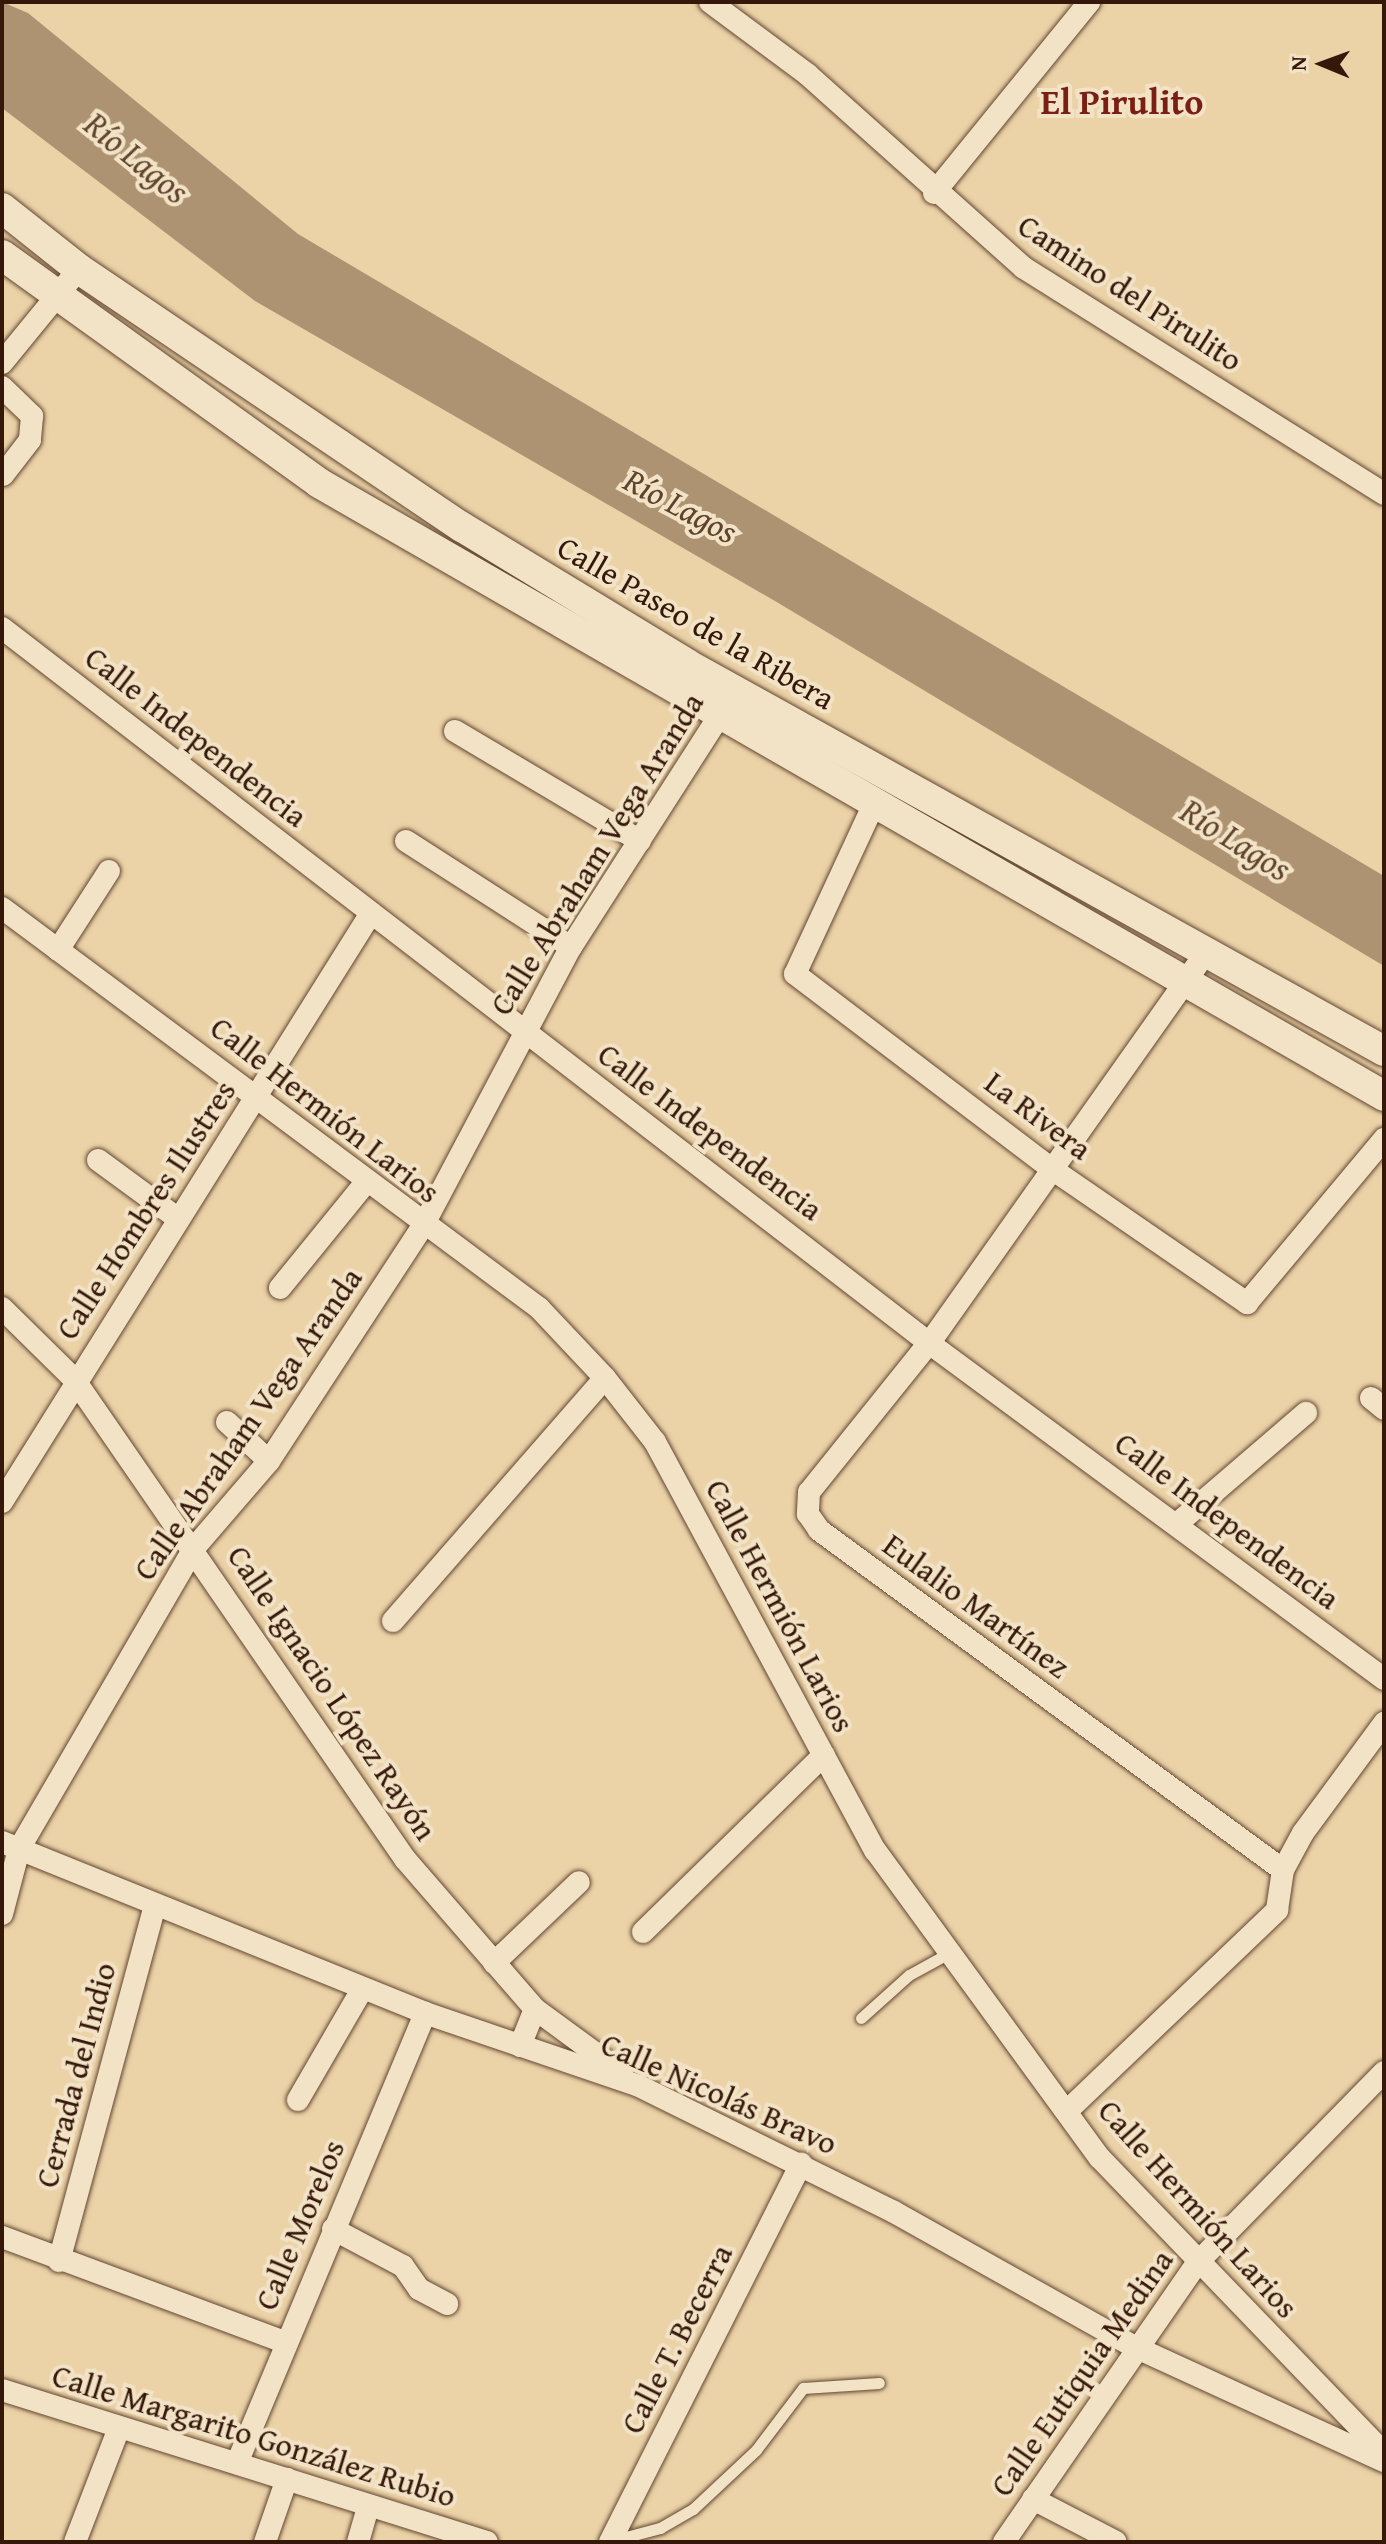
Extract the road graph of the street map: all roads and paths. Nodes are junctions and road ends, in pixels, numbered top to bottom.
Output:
1 (710, 2) edge
2 (1089, 2) edge
3 (934, 193) junction
4 (2, 208) edge
5 (2, 255) edge
6 (79, 269) junction
7 (60, 296) junction
8 (2, 363) edge
9 (2, 387) edge
10 (3, 475) edge
11 (1384, 494) edge
12 (2, 628) edge
13 (735, 690) junction
14 (719, 719) junction
15 (455, 731) dead end
16 (873, 806) junction
17 (406, 841) dead end
18 (640, 841) junction
19 (109, 871) dead end
20 (2, 908) edge
21 (371, 913) junction
22 (571, 947) junction
23 (58, 950) junction
24 (1207, 951) junction
25 (1188, 983) junction
26 (525, 1030) junction
27 (1384, 1051) edge
28 (1384, 1096) edge
29 (259, 1097) junction
30 (1384, 1139) edge
31 (98, 1160) dead end
32 (1052, 1169) junction
33 (366, 1182) junction
34 (176, 1217) junction
35 (423, 1226) junction
36 (280, 1288) dead end
37 (2, 1308) edge
38 (929, 1343) junction
39 (605, 1378) junction
40 (74, 1379) junction
41 (1306, 1413) dead end
42 (227, 1422) dead end
43 (269, 1461) junction
44 (2, 1502) edge
45 (1178, 1523) junction
46 (195, 1547) junction
47 (393, 1621) dead end
48 (1384, 1679) edge
49 (1384, 1723) edge
50 (824, 1755) junction
51 (11, 1845) edge
52 (1283, 1870) junction
53 (579, 1882) dead end
54 (155, 1905) junction
55 (2, 1914) edge
56 (643, 1932) dead end
57 (951, 1952) junction
58 (494, 1963) junction
59 (363, 1988) junction
60 (535, 2009) junction
61 (425, 2013) junction
62 (861, 2018) dead end
63 (520, 2046) junction
64 (1384, 2072) edge
65 (639, 2086) junction
66 (298, 2100) dead end
67 (1067, 2111) junction
68 (801, 2164) junction
69 (333, 2229) junction
70 (2, 2237) edge
71 (59, 2261) junction
72 (1197, 2263) junction
73 (447, 2304) dead end
74 (285, 2342) junction
75 (1135, 2347) junction
76 (879, 2383) dead end
77 (2, 2390) edge
78 (119, 2428) junction
79 (1384, 2453) edge
80 (1384, 2461) edge
81 (237, 2463) junction
82 (287, 2479) junction
83 (1033, 2499) junction
84 (368, 2506) junction
85 (75, 2542) edge
86 (265, 2542) edge
87 (358, 2542) edge
88 (487, 2542) edge
89 (610, 2542) edge
90 (1004, 2542) edge
91 (1116, 2542) edge

1 - 3 street, Camino del Pirulito
2 - 3 street
3 - 11 street, Camino del Pirulito
4 - 6 street, Calle Paseo de la Ribera
5 - 7 street
6 - 7 street
6 - 13 street, Calle Paseo de la Ribera
7 - 8 street
7 - 14 street
9 - 10 street
12 - 21 street, Calle Independencia
13 - 14 street, Calle Abraham Vega Aranda
13 - 24 street, Calle Paseo de la Ribera
14 - 16 street
14 - 18 street, Calle Abraham Vega Aranda
15 - 18 street
16 - 25 street
16 - 32 street, La Rivera
17 - 22 street
18 - 22 street, Calle Abraham Vega Aranda
19 - 23 street
20 - 23 street, Calle Hermión Larios
21 - 26 street, Calle Independencia
21 - 29 street, Calle Hombres Ilustres
22 - 26 street, Calle Abraham Vega Aranda
23 - 29 street, Calle Hermión Larios
24 - 25 street, Eulalio Martínez
24 - 27 street, Calle Paseo de la Ribera
25 - 28 street
25 - 32 street, Eulalio Martínez
26 - 35 street, Calle Abraham Vega Aranda
26 - 38 street, Calle Independencia
29 - 33 street, Calle Hermión Larios
29 - 34 street, Calle Hombres Ilustres
30 - 32 street, La Rivera
31 - 34 street
32 - 38 street, Eulalio Martínez
33 - 35 street, Calle Hermión Larios
33 - 36 street
34 - 40 street, Calle Hombres Ilustres
35 - 39 street, Calle Hermión Larios
35 - 43 street, Calle Abraham Vega Aranda
37 - 40 street, Calle Ignacio López Rayón
38 - 45 street, Calle Independencia
38 - 52 street, Eulalio Martínez
39 - 47 street
39 - 50 street, Calle Hermión Larios
40 - 44 street, Calle Hombres Ilustres
40 - 46 street, Calle Ignacio López Rayón
41 - 45 street
42 - 43 street
43 - 46 street, Calle Abraham Vega Aranda
45 - 48 street, Calle Independencia
46 - 51 street, Calle Abraham Vega Aranda
46 - 58 street, Calle Ignacio López Rayón
49 - 52 street
50 - 56 street
50 - 57 street, Calle Hermión Larios
51 - 54 street, Calle Nicolás Bravo
51 - 55 street, Calle Abraham Vega Aranda
52 - 67 street
53 - 58 street
54 - 59 street, Calle Nicolás Bravo
54 - 71 street, Cerrada del Indio
57 - 62 lane
57 - 67 street, Calle Hermión Larios
58 - 60 street, Calle Ignacio López Rayón
59 - 61 street, Calle Nicolás Bravo
59 - 66 street
60 - 63 street
60 - 65 street, Calle Ignacio López Rayón
61 - 63 street, Calle Nicolás Bravo
61 - 69 street, Calle Morelos
63 - 65 street, Calle Nicolás Bravo
64 - 72 street, Calle Eutiquia Medina
65 - 68 street, Calle Nicolás Bravo
67 - 72 street, Calle Hermión Larios
68 - 75 street, Calle Nicolás Bravo
68 - 89 street, Calle T. Becerra
69 - 73 street
69 - 74 street, Calle Morelos
70 - 71 street
71 - 74 street
72 - 75 street, Calle Eutiquia Medina
72 - 79 street, Calle Hermión Larios
74 - 81 street, Calle Morelos
75 - 80 street, Calle Nicolás Bravo
75 - 83 street, Calle Eutiquia Medina
76 - 89 lane
77 - 78 street, Calle Margarito González Rubio
78 - 81 street, Calle Margarito González Rubio
78 - 85 street
81 - 82 street, Calle Margarito González Rubio
82 - 84 street, Calle Margarito González Rubio
82 - 86 street
83 - 90 street, Calle Eutiquia Medina
83 - 91 street
84 - 87 street
84 - 88 street, Calle Margarito González Rubio

